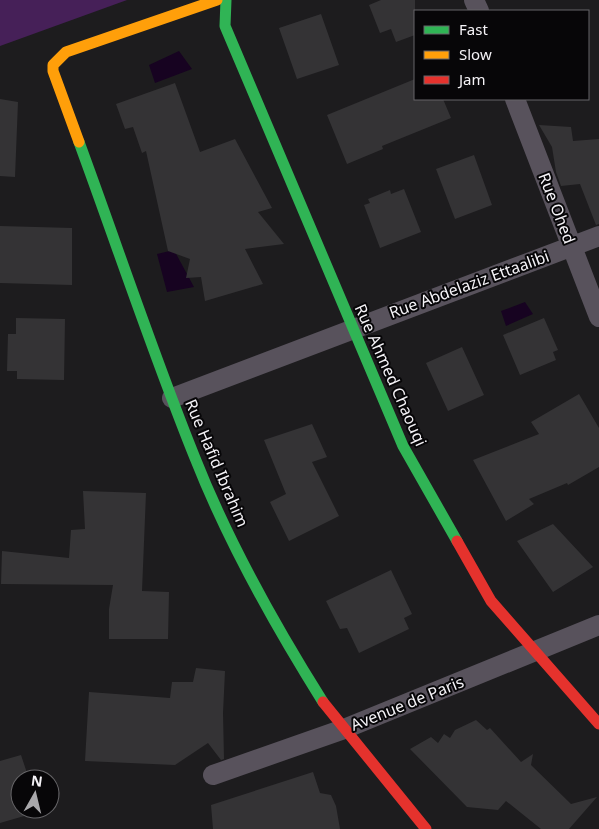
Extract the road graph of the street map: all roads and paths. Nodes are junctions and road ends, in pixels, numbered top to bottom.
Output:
1 (217, 0) edge
2 (226, 0) edge
3 (515, 100) edge
4 (599, 236) edge
5 (572, 246) junction
6 (599, 317) edge
7 (352, 328) junction
8 (172, 398) junction
9 (599, 626) edge
10 (534, 651) junction
11 (599, 724) edge
12 (344, 729) junction
13 (213, 775) dead end
14 (426, 829) edge

1 - 8 street, Rue Hafid Ibrahim
2 - 7 street, Rue Ahmed Chaouqi
3 - 5 street, Rue Ohed
4 - 5 street, Rue Abdelaziz Ettaalibi
5 - 6 street, Rue Ohed
5 - 7 street, Rue Abdelaziz Ettaalibi
7 - 8 street, Rue Abdelaziz Ettaalibi
7 - 10 street, Rue Ahmed Chaouqi
8 - 12 street, Rue Hafid Ibrahim
9 - 10 street, Avenue de Paris
10 - 11 street, Rue Ahmed Chaouqi
10 - 12 street, Avenue de Paris
12 - 13 street, Avenue de Paris
12 - 14 street, Rue Hafid Ibrahim

